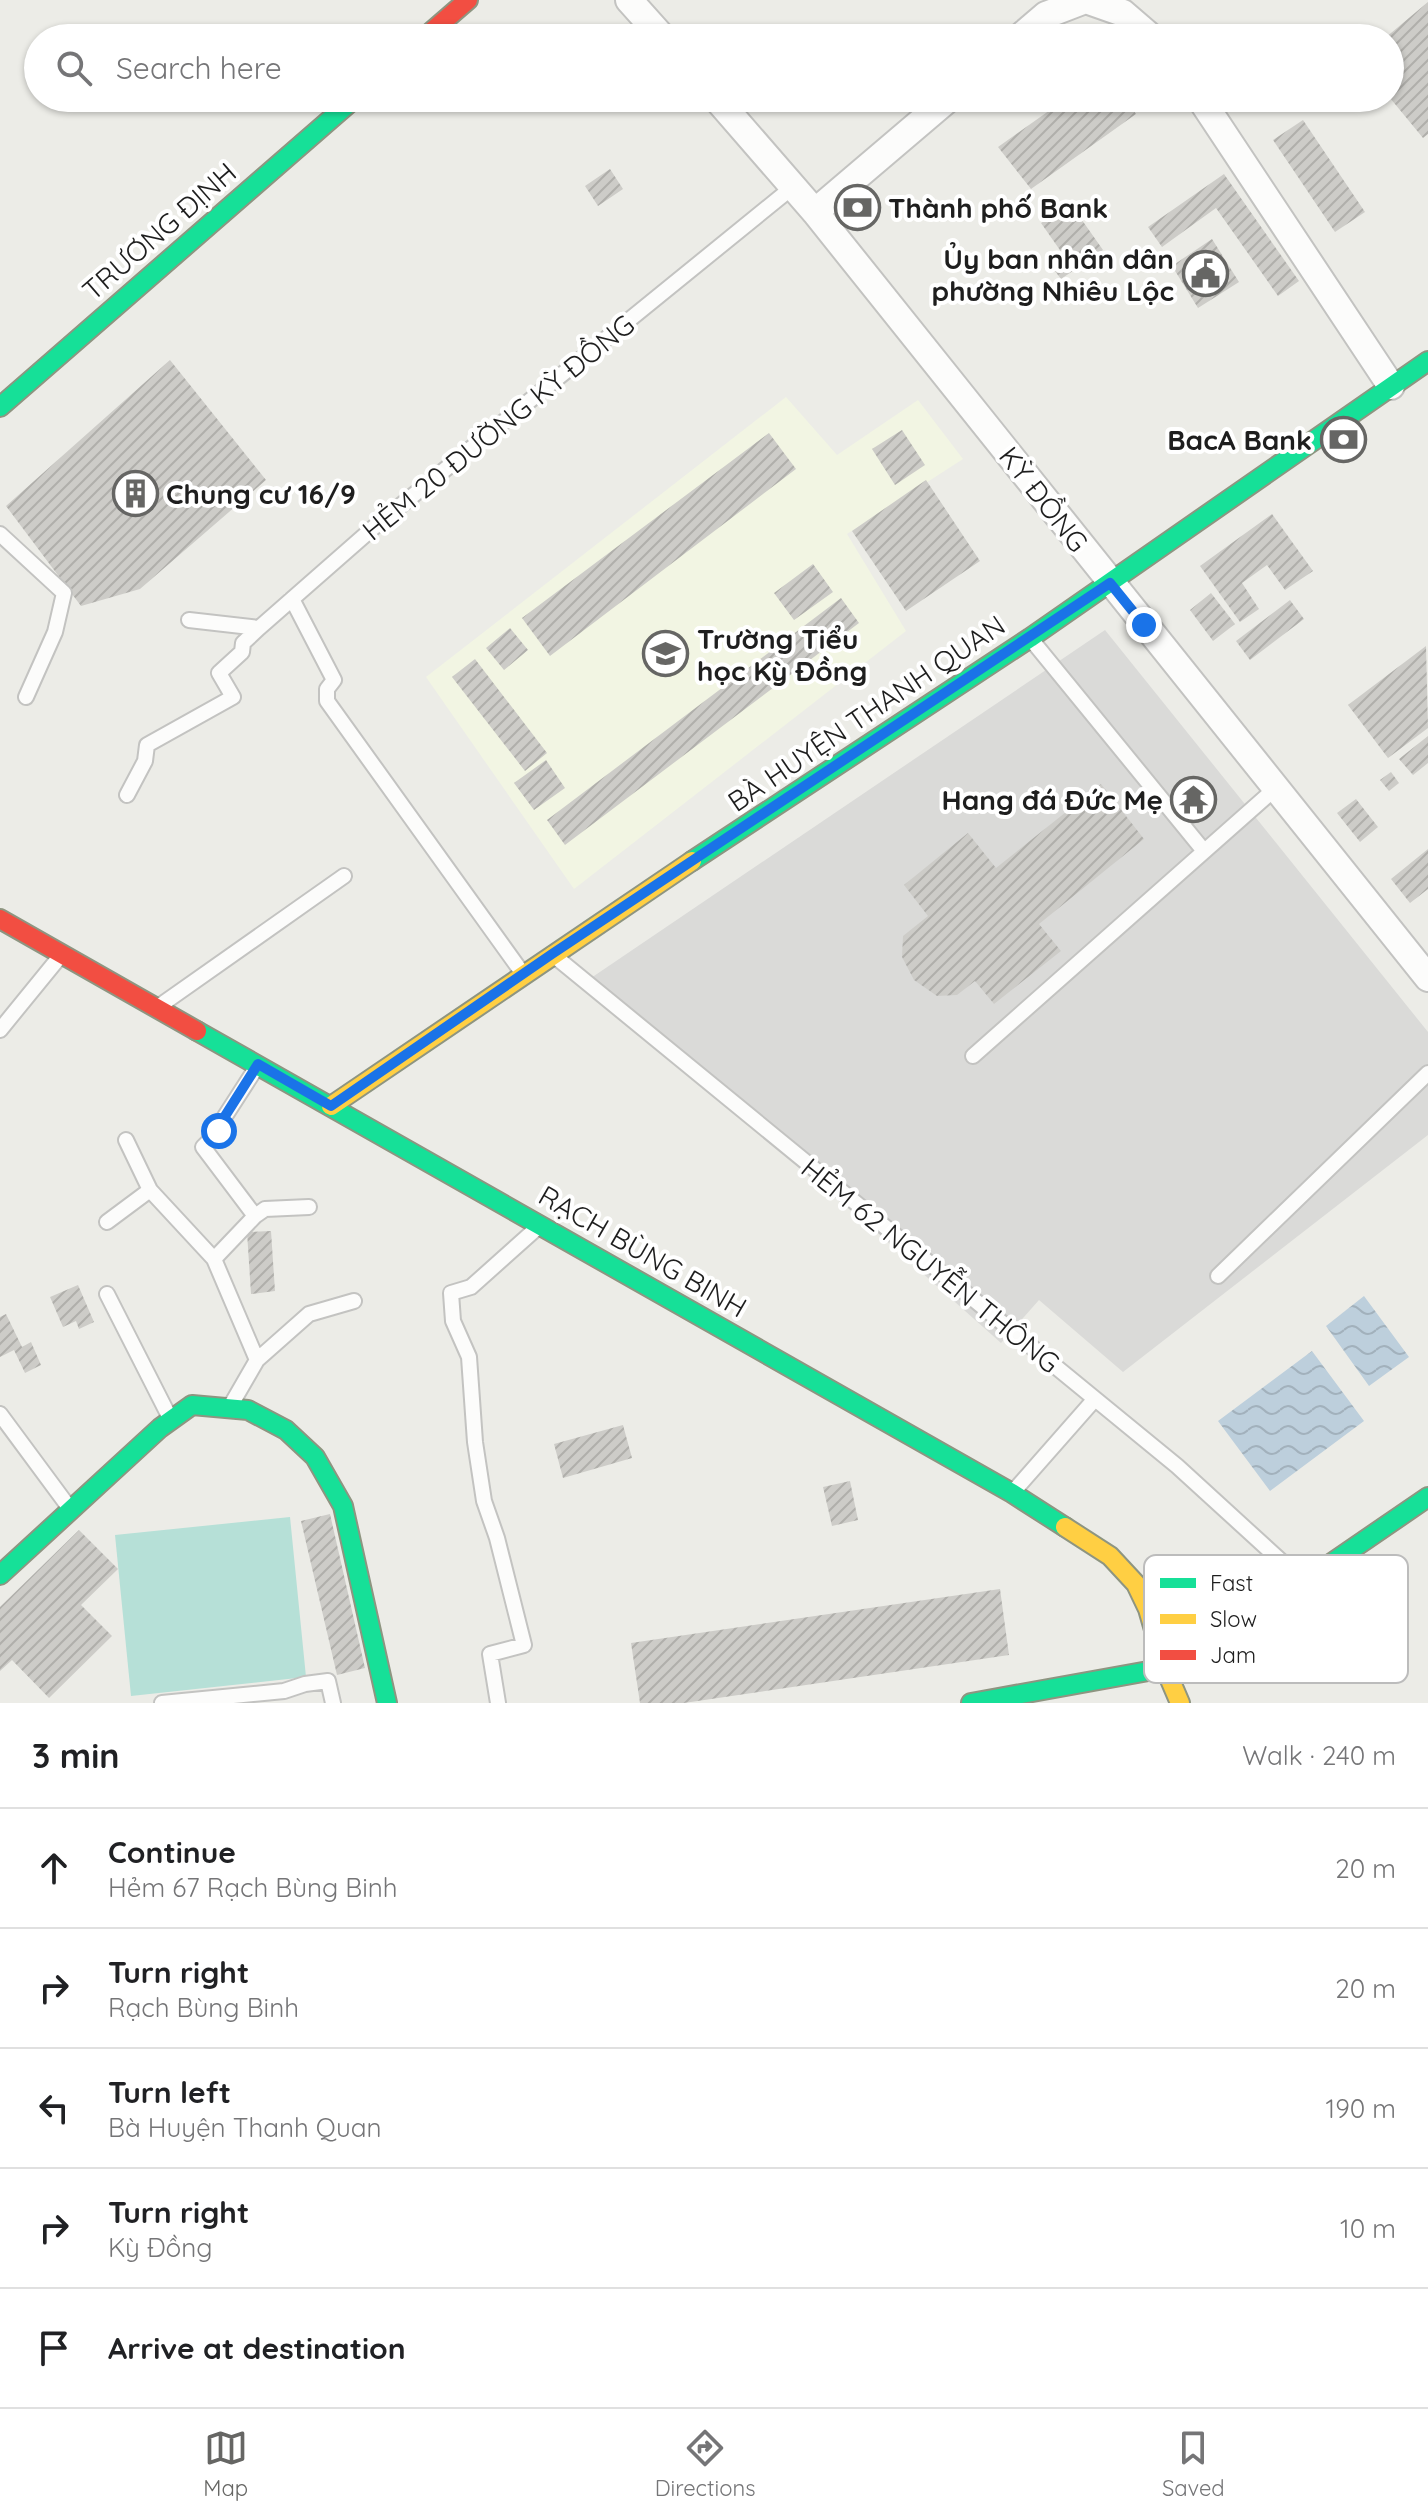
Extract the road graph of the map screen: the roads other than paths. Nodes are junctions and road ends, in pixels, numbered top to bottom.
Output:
1 (468, 0) edge
2 (629, 0) edge
3 (1086, 0) edge
4 (440, 24) edge
5 (650, 24) edge
6 (1035, 24) edge
7 (1136, 24) edge
8 (339, 112) edge
9 (728, 112) edge
10 (933, 112) edge
11 (1209, 112) edge
12 (794, 186) junction
13 (815, 212) junction
14 (1428, 361) edge
15 (1391, 386) junction
16 (0, 407) edge
17 (0, 534) edge
18 (1110, 583) junction
19 (292, 599) junction
20 (189, 620) dead end
21 (259, 628) junction
22 (1030, 638) junction
23 (26, 697) dead end
24 (1277, 787) junction
25 (127, 795) dead end
26 (1204, 851) junction
27 (344, 876) dead end
28 (0, 919) edge
29 (62, 954) junction
30 (552, 954) junction
31 (523, 975) junction
32 (1428, 978) edge
33 (158, 1007) junction
34 (0, 1030) edge
35 (973, 1056) dead end
36 (258, 1064) junction
37 (1428, 1073) edge
38 (331, 1106) junction
39 (126, 1140) dead end
40 (150, 1190) junction
41 (309, 1207) dead end
42 (255, 1216) junction
43 (107, 1222) dead end
44 (540, 1225) junction
45 (214, 1259) junction
46 (1218, 1276) dead end
47 (107, 1294) dead end
48 (354, 1301) dead end
49 (257, 1360) junction
50 (1094, 1400) junction
51 (229, 1409) junction
52 (0, 1414) edge
53 (171, 1420) junction
54 (1012, 1493) junction
55 (1426, 1501) edge
56 (71, 1510) junction
57 (1274, 1555) edge
58 (1345, 1555) edge
59 (0, 1575) edge
60 (1144, 1601) edge
61 (1144, 1672) edge
62 (1171, 1683) edge
63 (162, 1703) edge
64 (333, 1703) edge
65 (387, 1703) edge
66 (498, 1703) edge
67 (971, 1703) edge
68 (1180, 1703) edge

1 - 4 street
2 - 5 street
3 - 6 street
3 - 7 street
8 - 16 street, TRƯƠNG ĐỊNH
9 - 12 street, KỲ ÐỒNG
10 - 13 street
11 - 15 street
12 - 13 street, KỲ ÐỒNG
12 - 19 lane, HẺM 20 ĐƯỜNG KỲ ÐỒNG
13 - 18 street, KỲ ÐỒNG
14 - 15 street, BÀ HUYỆN THANH QUAN
15 - 18 street, BÀ HUYỆN THANH QUAN
17 - 23 lane
18 - 22 street, BÀ HUYỆN THANH QUAN
18 - 24 street, KỲ ÐỒNG
19 - 21 lane, HẺM 20 ĐƯỜNG KỲ ÐỒNG
19 - 31 lane
20 - 21 lane
21 - 25 lane, HẺM 20 ĐƯỜNG KỲ ÐỒNG
22 - 26 lane
22 - 30 street, BÀ HUYỆN THANH QUAN
24 - 26 lane
24 - 32 street, KỲ ÐỒNG
26 - 35 lane
27 - 33 lane
28 - 29 street, RẠCH BÙNG BINH
29 - 33 street, RẠCH BÙNG BINH
29 - 34 lane
30 - 31 street, BÀ HUYỆN THANH QUAN
30 - 50 lane, HẺM 62 NGUYỄN THÔNG
31 - 38 street, BÀ HUYỆN THANH QUAN
33 - 36 street, RẠCH BÙNG BINH
36 - 38 street, RẠCH BÙNG BINH
36 - 42 lane
37 - 46 lane
38 - 44 street, RẠCH BÙNG BINH
39 - 40 lane
40 - 43 lane
40 - 45 lane
41 - 42 lane
42 - 45 lane
44 - 54 street, RẠCH BÙNG BINH
44 - 66 lane
45 - 49 lane
47 - 53 lane
48 - 49 lane
49 - 51 lane
50 - 54 lane
50 - 57 lane, HẺM 62 NGUYỄN THÔNG
51 - 53 street
51 - 65 street
52 - 56 lane
53 - 56 street
54 - 60 street, RẠCH BÙNG BINH
55 - 58 street
56 - 59 street
61 - 67 street
62 - 68 street, RẠCH BÙNG BINH
63 - 64 lane

